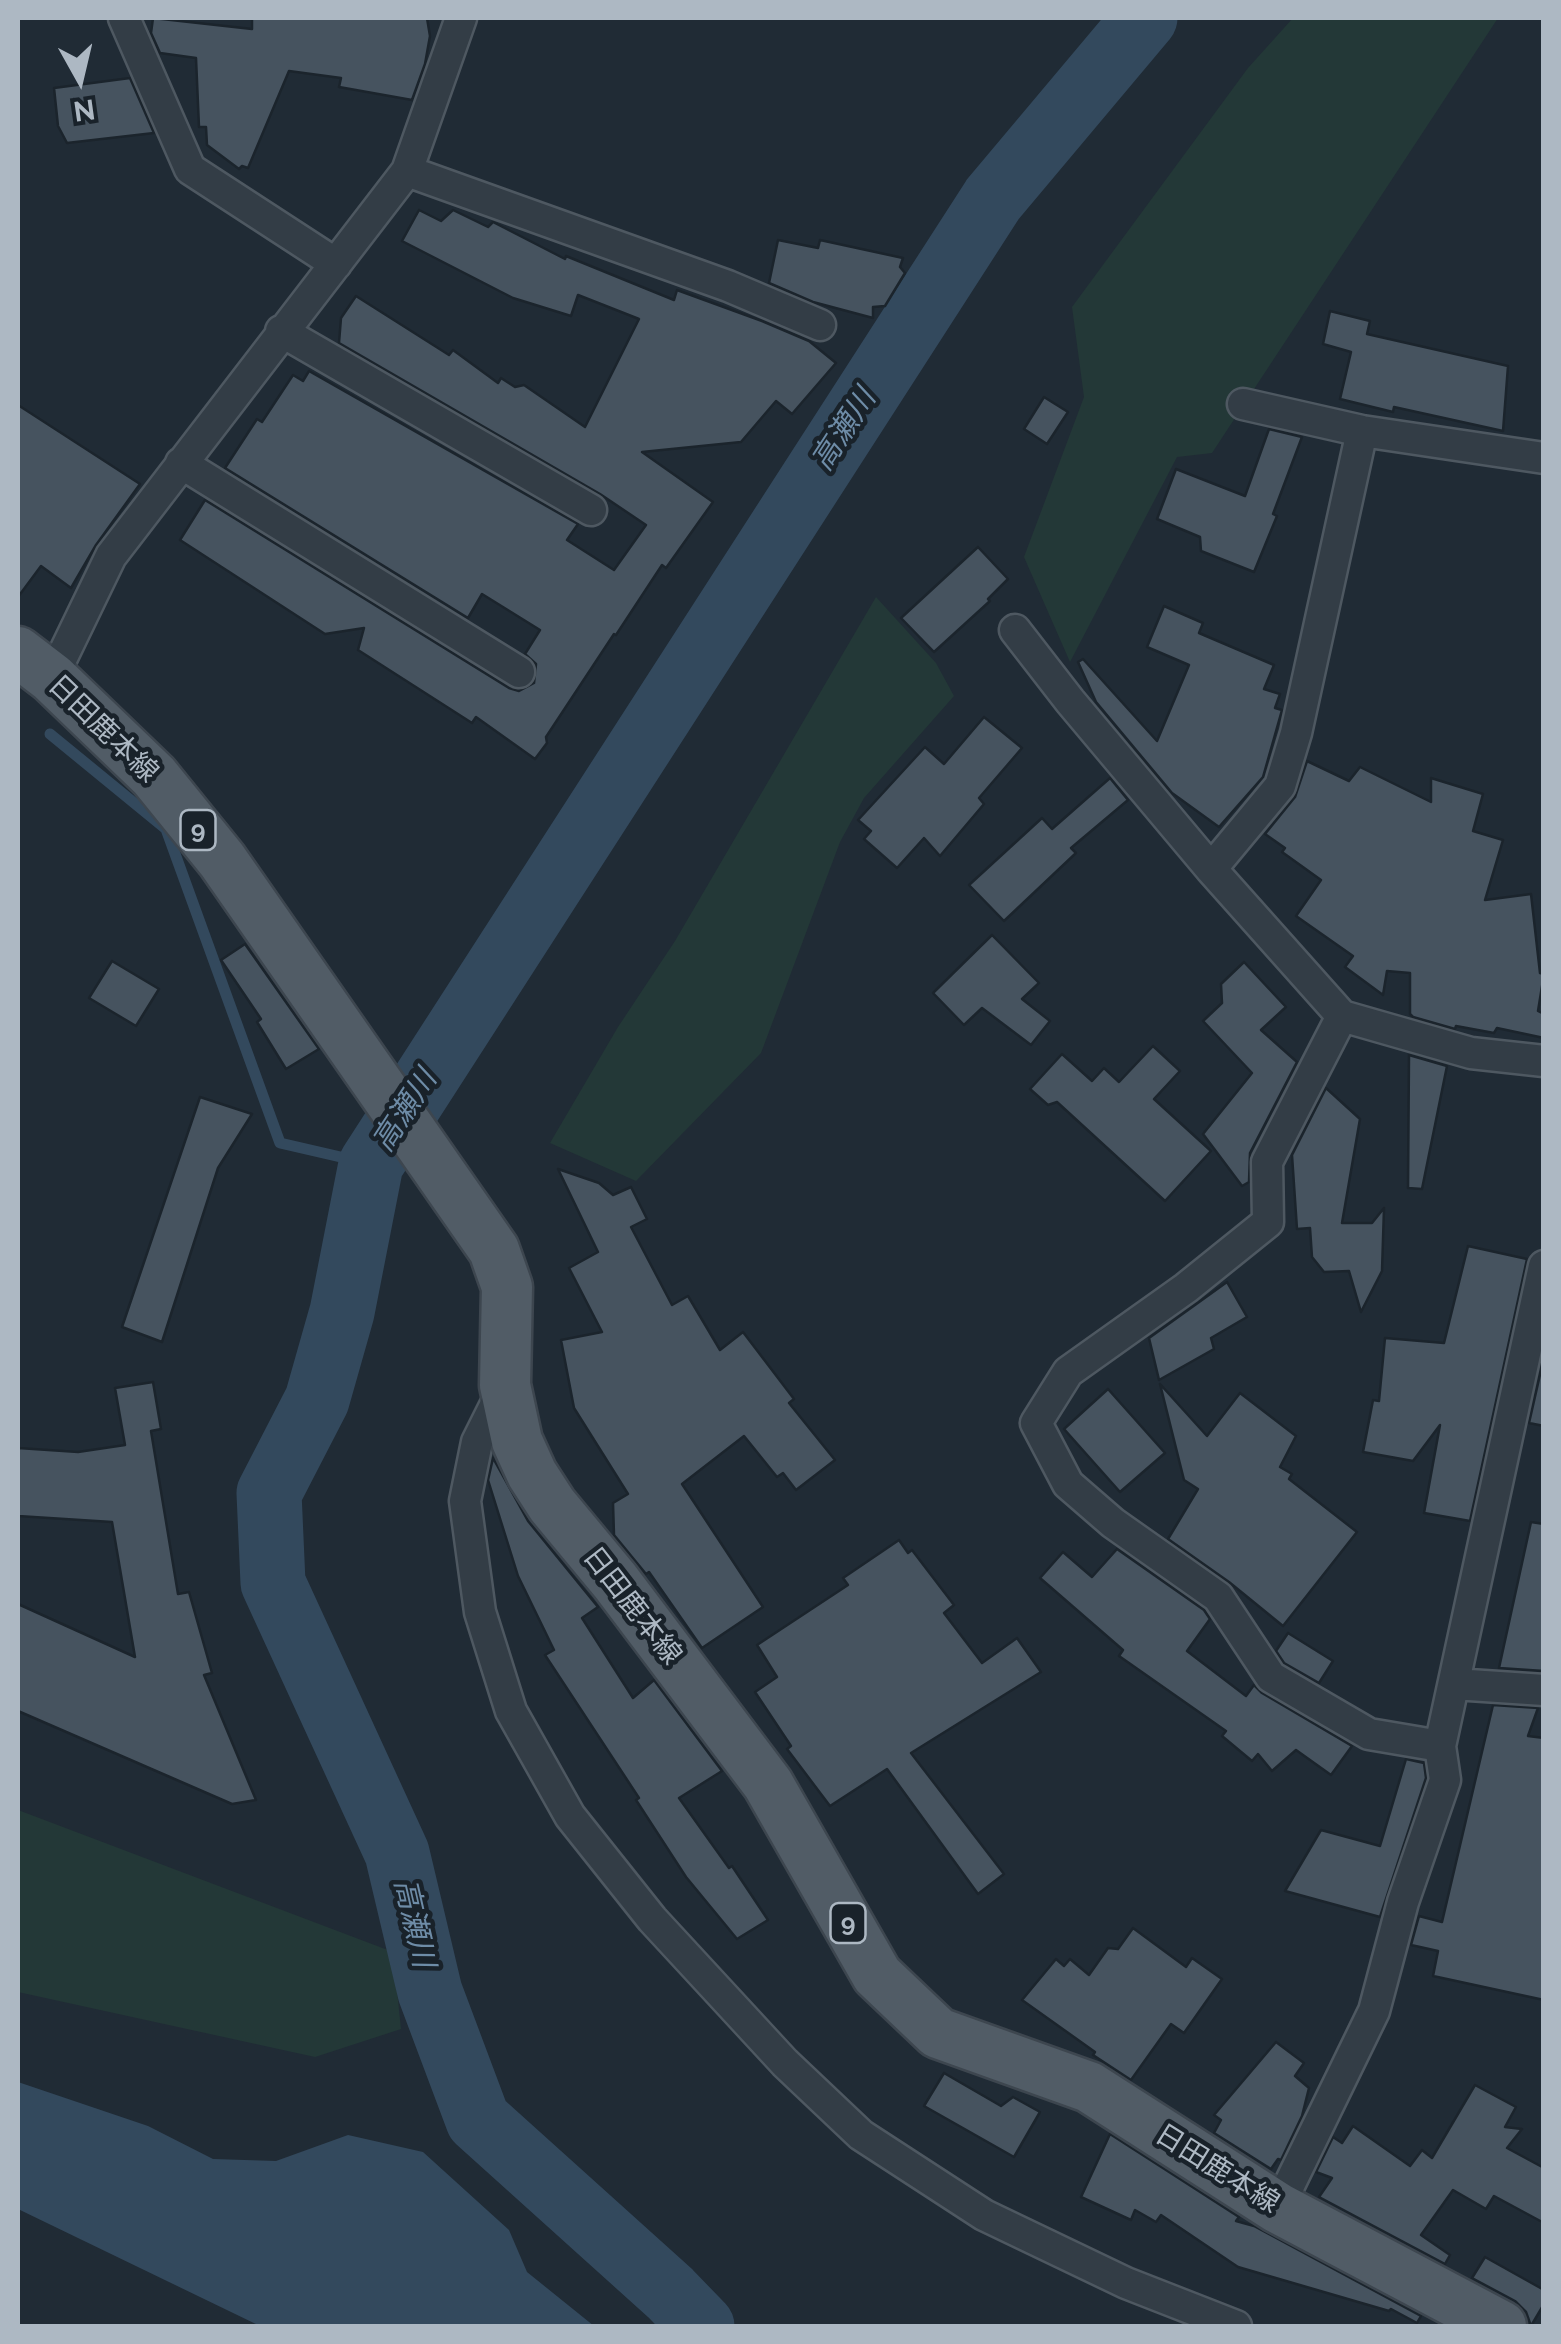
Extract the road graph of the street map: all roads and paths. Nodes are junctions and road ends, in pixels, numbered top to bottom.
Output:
1 (124, 18) edge
2 (461, 18) edge
3 (407, 171) junction
4 (336, 264) junction
5 (820, 324) dead end
6 (281, 331) junction
7 (1244, 404) dead end
8 (1362, 431) junction
9 (1544, 458) edge
10 (181, 463) junction
11 (591, 510) dead end
12 (1016, 630) dead end
13 (35, 665) edge
14 (520, 672) dead end
15 (1211, 868) junction
16 (1342, 1016) junction
17 (1544, 1061) edge
18 (1544, 1266) edge
19 (506, 1386) junction
20 (1454, 1684) junction
21 (1544, 1690) edge
22 (1440, 1746) junction
23 (1278, 2208) junction
24 (1236, 2326) edge
25 (1501, 2326) edge

1 - 4 street
2 - 3 street
3 - 4 street
3 - 5 street
4 - 6 street
6 - 10 street
6 - 11 street
7 - 8 street
8 - 9 street
8 - 15 street
10 - 13 street
10 - 14 street
12 - 15 street
13 - 19 main road, 日田鹿本線 / 9
15 - 16 street
16 - 17 street
16 - 22 street
18 - 20 street
19 - 23 main road, 日田鹿本線 / 9
19 - 24 street
20 - 21 street
20 - 22 street
22 - 23 street
23 - 25 main road, 日田鹿本線 / 9

